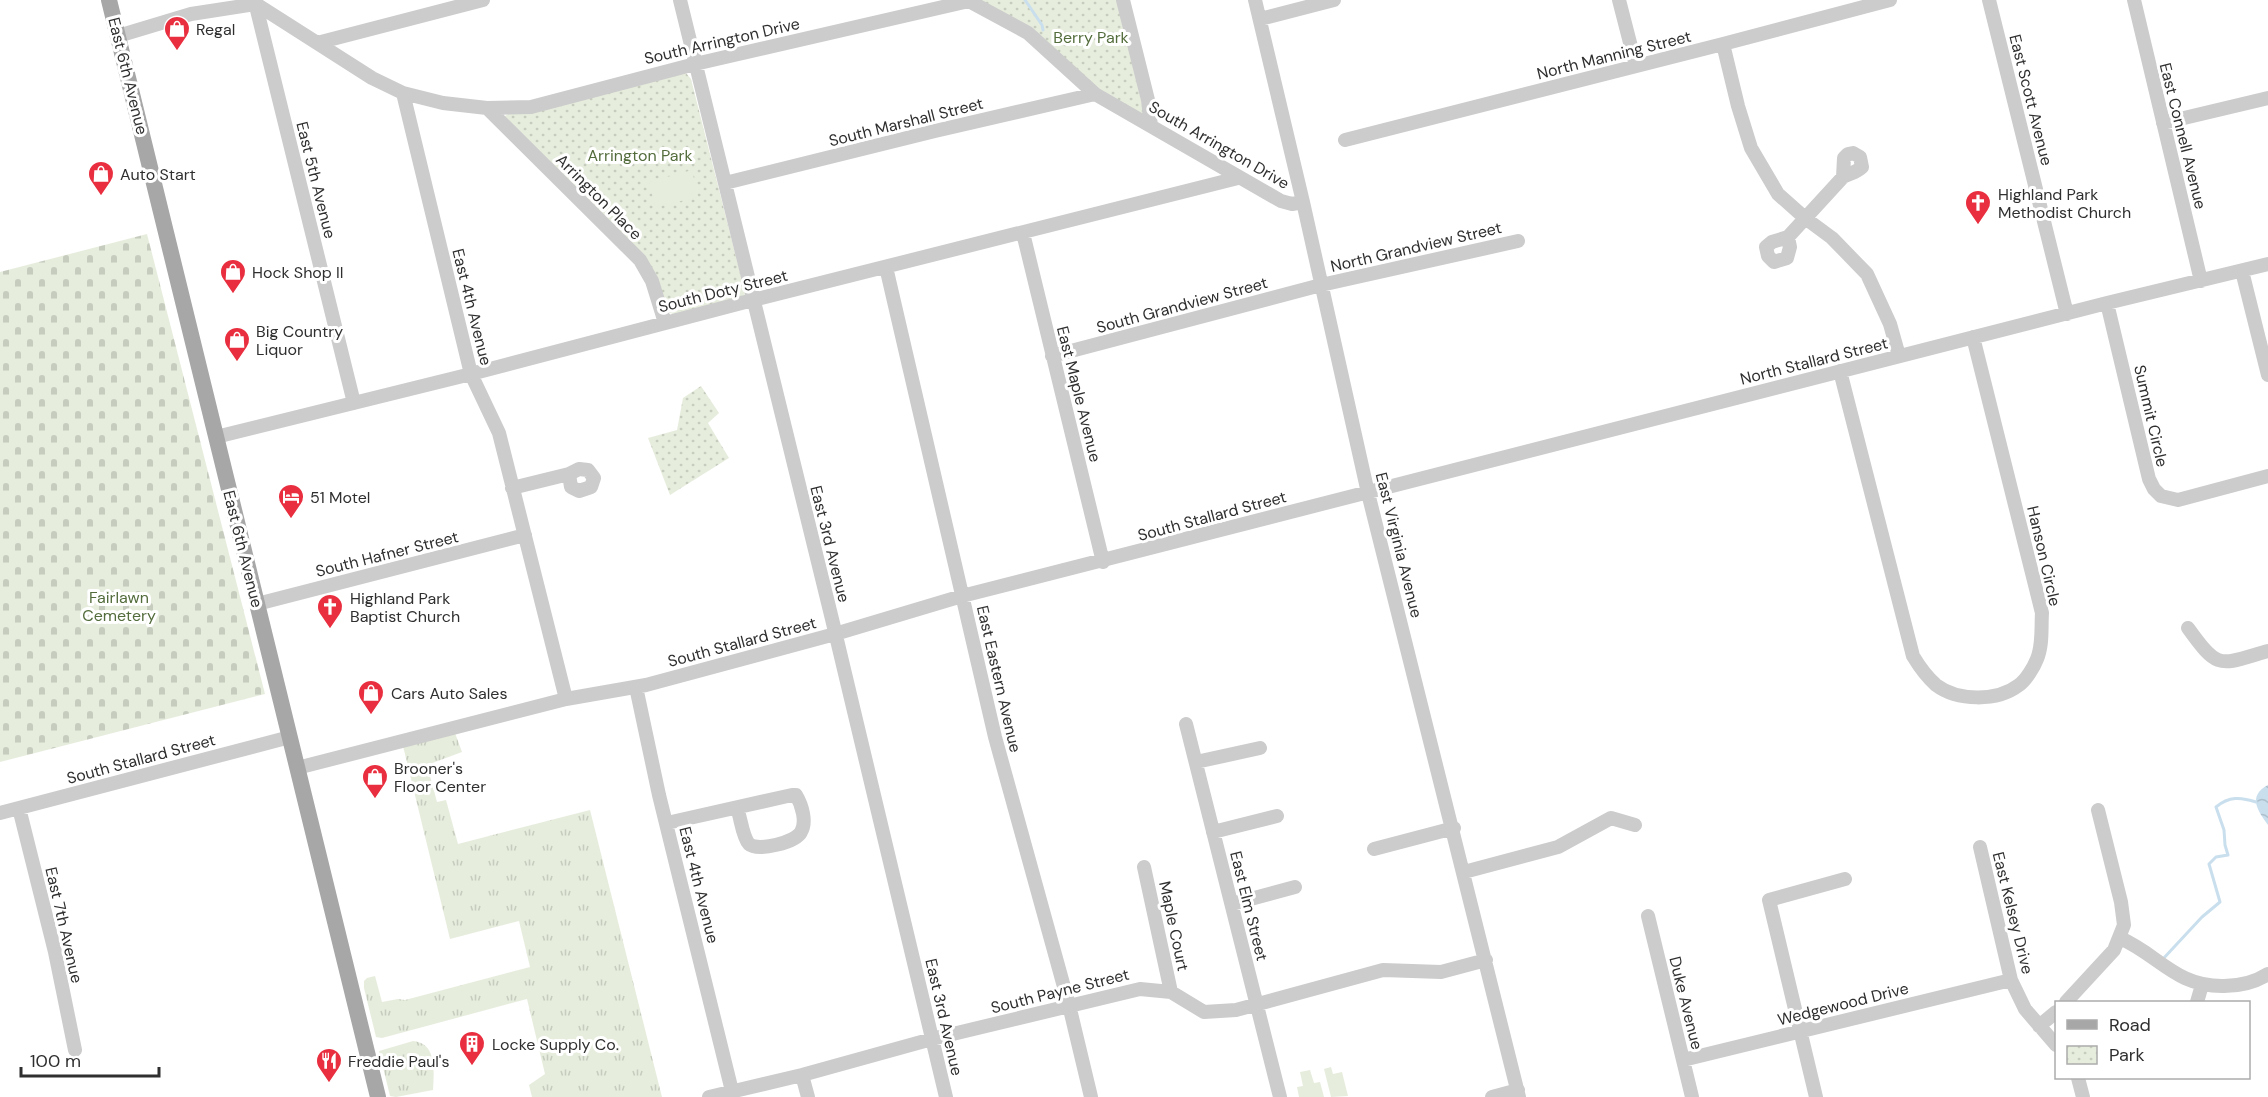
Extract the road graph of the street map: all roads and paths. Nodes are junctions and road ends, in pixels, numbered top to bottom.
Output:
1 (109, 0) edge
2 (483, 0) edge
3 (680, 0) edge
4 (1123, 0) edge
5 (1255, 0) edge
6 (1335, 0) edge
7 (1619, 0) edge
8 (1890, 0) edge
9 (1989, 0) edge
10 (2134, 0) edge
11 (969, 1) edge
12 (255, 2) edge
13 (1260, 19) junction
14 (118, 36) junction
15 (317, 44) junction
16 (1723, 45) junction
17 (695, 64) junction
18 (1635, 66) junction
19 (403, 93) junction
20 (1095, 94) junction
21 (2268, 98) edge
22 (488, 108) junction
23 (2163, 123) junction
24 (1151, 126) junction
25 (1345, 140) dead end
26 (1238, 177) junction
27 (1843, 177) dead end
28 (724, 183) junction
29 (1303, 202) junction
30 (1805, 218) junction
31 (1023, 233) junction
32 (1788, 237) dead end
33 (1518, 241) dead end
34 (2268, 264) edge
35 (886, 267) junction
36 (2242, 271) junction
37 (2201, 281) junction
38 (1321, 285) junction
39 (753, 300) junction
40 (2107, 303) junction
41 (2067, 314) junction
42 (665, 323) junction
43 (1973, 337) junction
44 (1052, 356) junction
45 (1899, 356) junction
46 (1840, 371) junction
47 (471, 374) junction
48 (2268, 375) edge
49 (354, 403) junction
50 (216, 437) junction
51 (569, 474) dead end
52 (2268, 476) edge
53 (512, 488) junction
54 (1368, 493) junction
55 (525, 535) junction
56 (1103, 562) junction
57 (962, 596) junction
58 (257, 604) junction
59 (2188, 628) dead end
60 (835, 634) junction
61 (2268, 651) edge
62 (636, 687) junction
63 (566, 699) junction
64 (1186, 724) dead end
65 (290, 737) junction
66 (1260, 748) dead end
67 (1196, 762) junction
68 (297, 768) junction
69 (19, 808) junction
70 (737, 808) junction
71 (2098, 810) dead end
72 (0, 813) edge
73 (1277, 816) dead end
74 (667, 823) junction
75 (1635, 825) dead end
76 (1454, 828) junction
77 (1214, 832) junction
78 (1980, 847) dead end
79 (1374, 849) dead end
80 (1144, 867) dead end
81 (1464, 872) junction
82 (1845, 879) dead end
83 (1295, 887) dead end
84 (1232, 904) junction
85 (1648, 916) dead end
86 (2120, 938) junction
87 (1486, 960) junction
88 (2268, 974) edge
89 (2011, 980) junction
90 (2202, 985) junction
91 (1171, 992) junction
92 (2067, 1001) edge
93 (2197, 1001) edge
94 (1257, 1003) junction
95 (1069, 1005) junction
96 (2055, 1013) edge
97 (2039, 1026) junction
98 (1800, 1031) junction
99 (932, 1039) junction
100 (2055, 1044) edge
101 (75, 1050) dead end
102 (1683, 1060) junction
103 (802, 1075) junction
104 (2078, 1079) edge
105 (732, 1091) junction
106 (1518, 1094) edge
107 (378, 1097) edge
108 (709, 1097) edge
109 (808, 1097) edge
110 (946, 1097) edge
111 (1091, 1097) edge
112 (1280, 1097) edge
113 (1492, 1097) edge
114 (1692, 1097) edge
115 (1816, 1097) edge
116 (2083, 1097) edge

1 - 14 main road, East 6th Avenue
2 - 15 street
3 - 17 street, East 3rd Avenue
4 - 24 street
5 - 13 street, East Virginia Avenue
6 - 13 street
7 - 18 street
8 - 16 street, North Manning Street
9 - 41 street, East Scott Avenue
10 - 23 street, East Connell Avenue
11 - 17 street, South Arrington Drive
11 - 20 street, South Arrington Drive
12 - 14 street
12 - 15 street, South Arrington Drive
12 - 49 street, East 5th Avenue
13 - 29 street, East Virginia Avenue
14 - 50 main road, East 6th Avenue
15 - 19 street, South Arrington Drive
16 - 18 street, North Manning Street
16 - 30 street
17 - 22 street, South Arrington Drive
17 - 28 street, East 3rd Avenue
18 - 25 street, North Manning Street
19 - 22 street, South Arrington Drive
19 - 47 street, East 4th Avenue
20 - 24 street, South Arrington Drive
20 - 28 street, South Marshall Street
21 - 23 street
22 - 42 street, Arrington Place
23 - 37 street, East Connell Avenue
24 - 26 street, South Arrington Drive
26 - 29 street, South Arrington Drive
26 - 31 street, South Doty Street
27 - 30 street
28 - 39 street, East 3rd Avenue
29 - 38 street, East Virginia Avenue
30 - 32 street
30 - 45 street
31 - 35 street, South Doty Street
31 - 44 street, East Maple Avenue
33 - 38 street, North Grandview Street
34 - 36 street, North Stallard Street
35 - 39 street, South Doty Street
35 - 57 street, East Eastern Avenue
36 - 37 street, North Stallard Street
36 - 48 street
37 - 40 street, North Stallard Street
38 - 44 street, South Grandview Street
38 - 54 street, East Virginia Avenue
39 - 42 street, South Doty Street
39 - 60 street, East 3rd Avenue
40 - 41 street, North Stallard Street
40 - 52 street, Summit Circle
41 - 43 street, North Stallard Street
42 - 47 street, South Doty Street
43 - 45 street, North Stallard Street
43 - 46 street, Hanson Circle
44 - 56 street, East Maple Avenue
45 - 46 street, North Stallard Street
46 - 54 street, North Stallard Street
47 - 49 street, South Doty Street
47 - 53 street, East 4th Avenue
49 - 50 street, South Doty Street
50 - 58 main road, East 6th Avenue
51 - 53 street
53 - 55 street, East 4th Avenue
54 - 56 street, South Stallard Street
54 - 76 street, East Virginia Avenue
55 - 58 street, South Hafner Street
55 - 63 street, East 4th Avenue
56 - 57 street, South Stallard Street
57 - 60 street, South Stallard Street
57 - 95 street, East Eastern Avenue
58 - 65 main road, East 6th Avenue
59 - 61 street
60 - 62 street, South Stallard Street
60 - 99 street, East 3rd Avenue
62 - 63 street, South Stallard Street
62 - 74 street, East 4th Avenue
63 - 68 street, South Stallard Street
64 - 67 street, East Elm Street
65 - 68 main road, East 6th Avenue
65 - 69 street, South Stallard Street
66 - 67 street
67 - 77 street, East Elm Street
68 - 107 main road, East 6th Avenue
69 - 72 street, South Stallard Street
69 - 101 street, East 7th Avenue
70 - 70 street
70 - 74 street
71 - 86 street
73 - 77 street
74 - 105 street, East 4th Avenue
75 - 81 street
76 - 79 street
76 - 81 street, East Virginia Avenue
77 - 84 street, East Elm Street
78 - 89 street, East Kelsey Drive
80 - 91 street, Maple Court
81 - 87 street, East Virginia Avenue
82 - 98 street
83 - 84 street
84 - 94 street, East Elm Street
85 - 102 street, Duke Avenue
86 - 90 street
86 - 92 street
87 - 94 street, South Payne Street
87 - 106 street, East Virginia Avenue
88 - 90 street
89 - 97 street, East Kelsey Drive
89 - 98 street, Wedgewood Drive
90 - 93 street
91 - 94 street, South Payne Street
91 - 95 street, South Payne Street
94 - 112 street, East Elm Street
95 - 99 street, South Payne Street
95 - 111 street, East Eastern Avenue
96 - 97 street
97 - 100 street, East Kelsey Drive
98 - 102 street, Wedgewood Drive
98 - 115 street
99 - 103 street, South Payne Street
99 - 110 street, East 3rd Avenue
102 - 114 street, Duke Avenue
103 - 105 street, South Payne Street
103 - 109 street
104 - 116 street
105 - 108 street, South Payne Street
106 - 113 street

